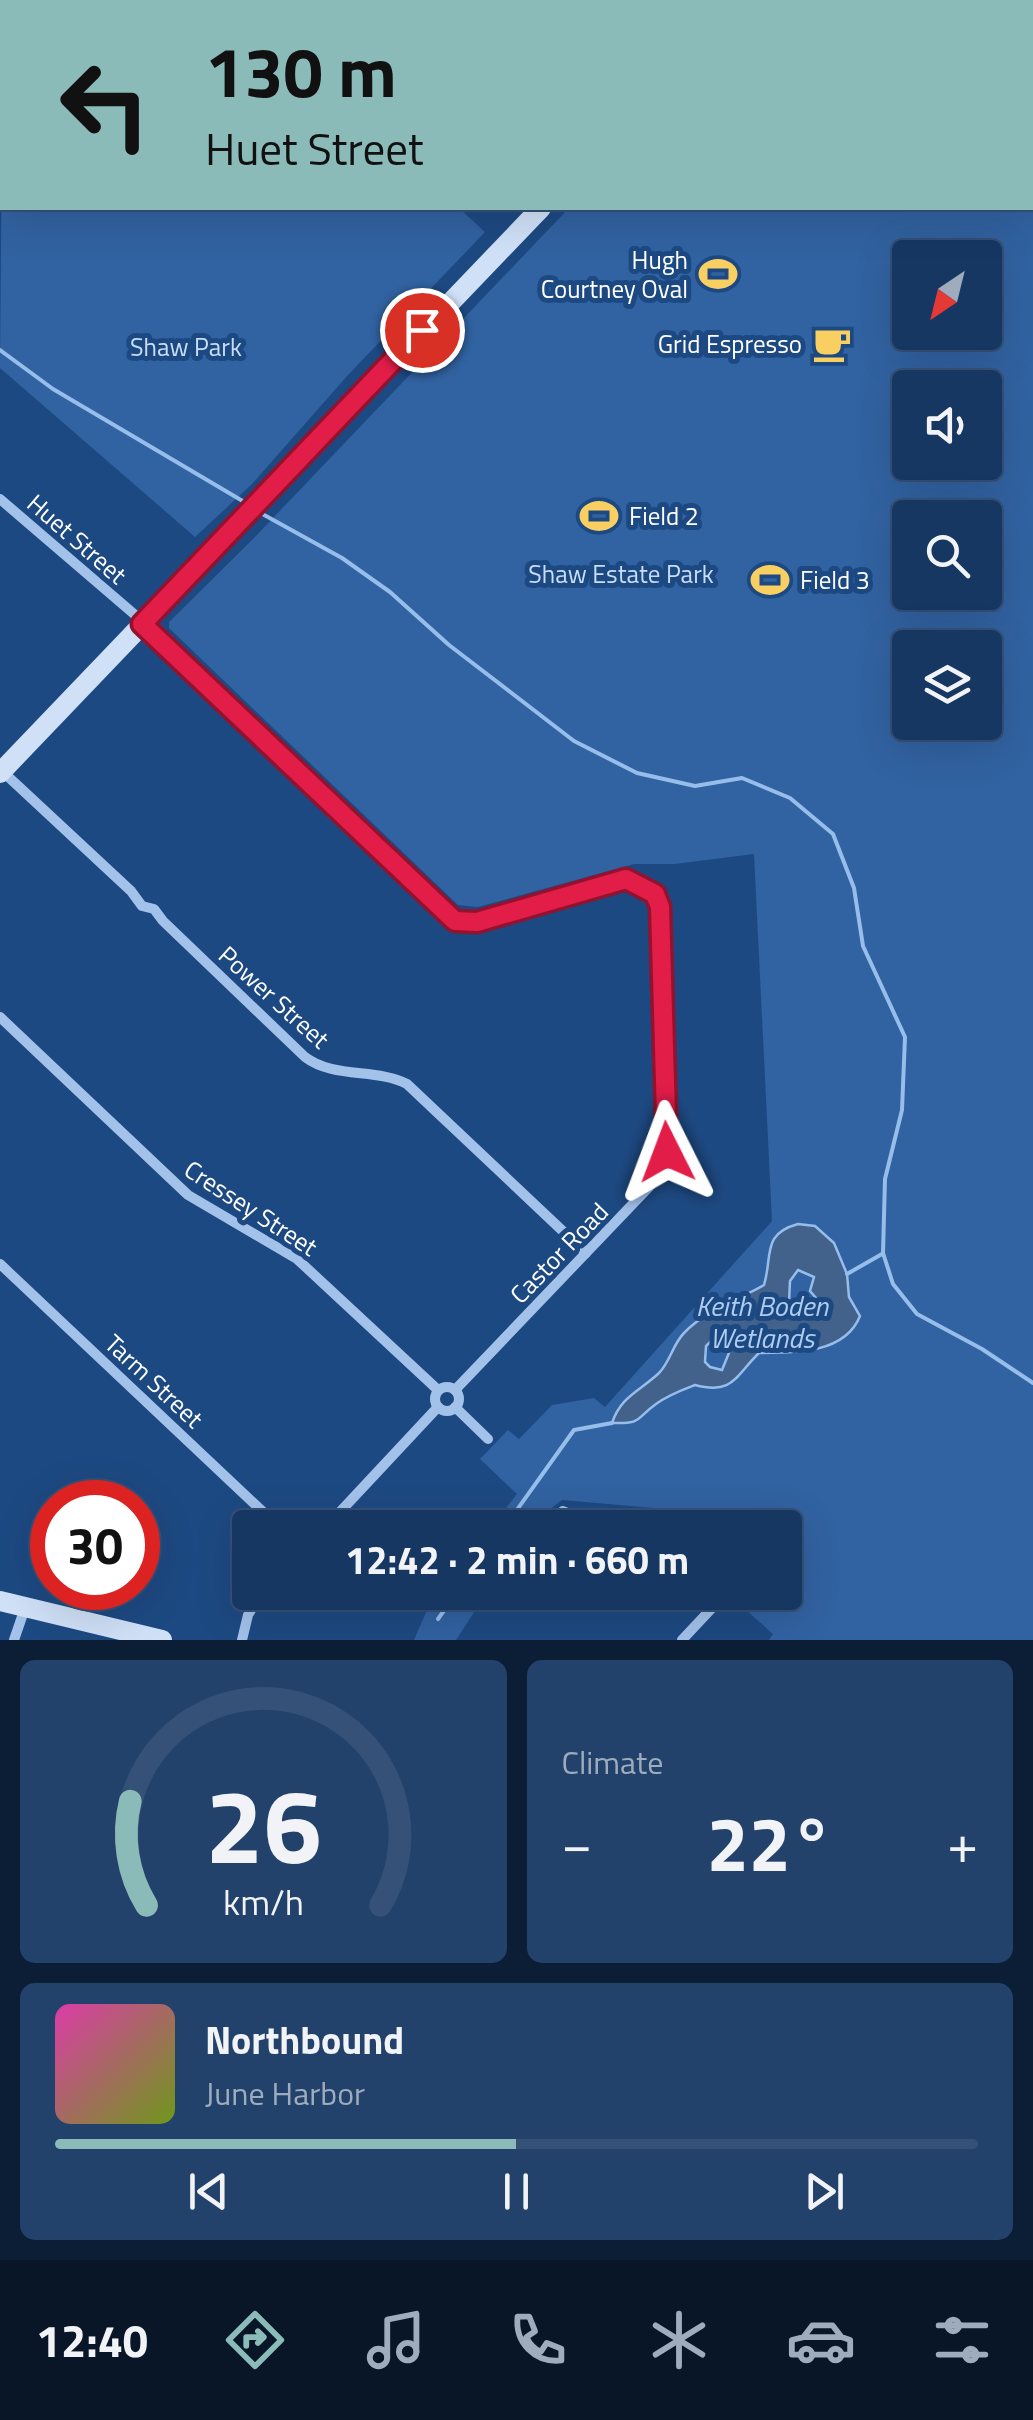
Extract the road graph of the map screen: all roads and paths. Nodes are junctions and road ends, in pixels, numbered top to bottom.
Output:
1 (539, 210) edge
2 (0, 499) edge
3 (142, 624) junction
4 (1, 771) edge
5 (652, 892) joint
6 (0, 1017) edge
7 (586, 1253) junction
8 (0, 1264) edge
9 (438, 1390) junction
10 (455, 1390) junction
11 (455, 1406) junction
12 (438, 1407) junction
13 (488, 1439) dead end
14 (261, 1510) edge
15 (342, 1510) edge
16 (0, 1600) edge
17 (25, 1606) junction
18 (251, 1610) edge
19 (711, 1610) edge
20 (14, 1640) edge
21 (162, 1640) edge
22 (242, 1640) edge
23 (682, 1640) edge

1 - 3 street
2 - 3 street, Huet Street
3 - 4 street
3 - 5 street, Huet Street
4 - 7 street, Power Street
5 - 7 street, Castor Road
6 - 9 street, Cressey Street
7 - 10 street, Castor Road
8 - 14 street, Tarm Street
9 - 10 street
9 - 12 street
10 - 11 street
11 - 12 street
11 - 13 street
12 - 15 street
16 - 17 street
17 - 20 street
17 - 21 street
18 - 22 street
19 - 23 street

